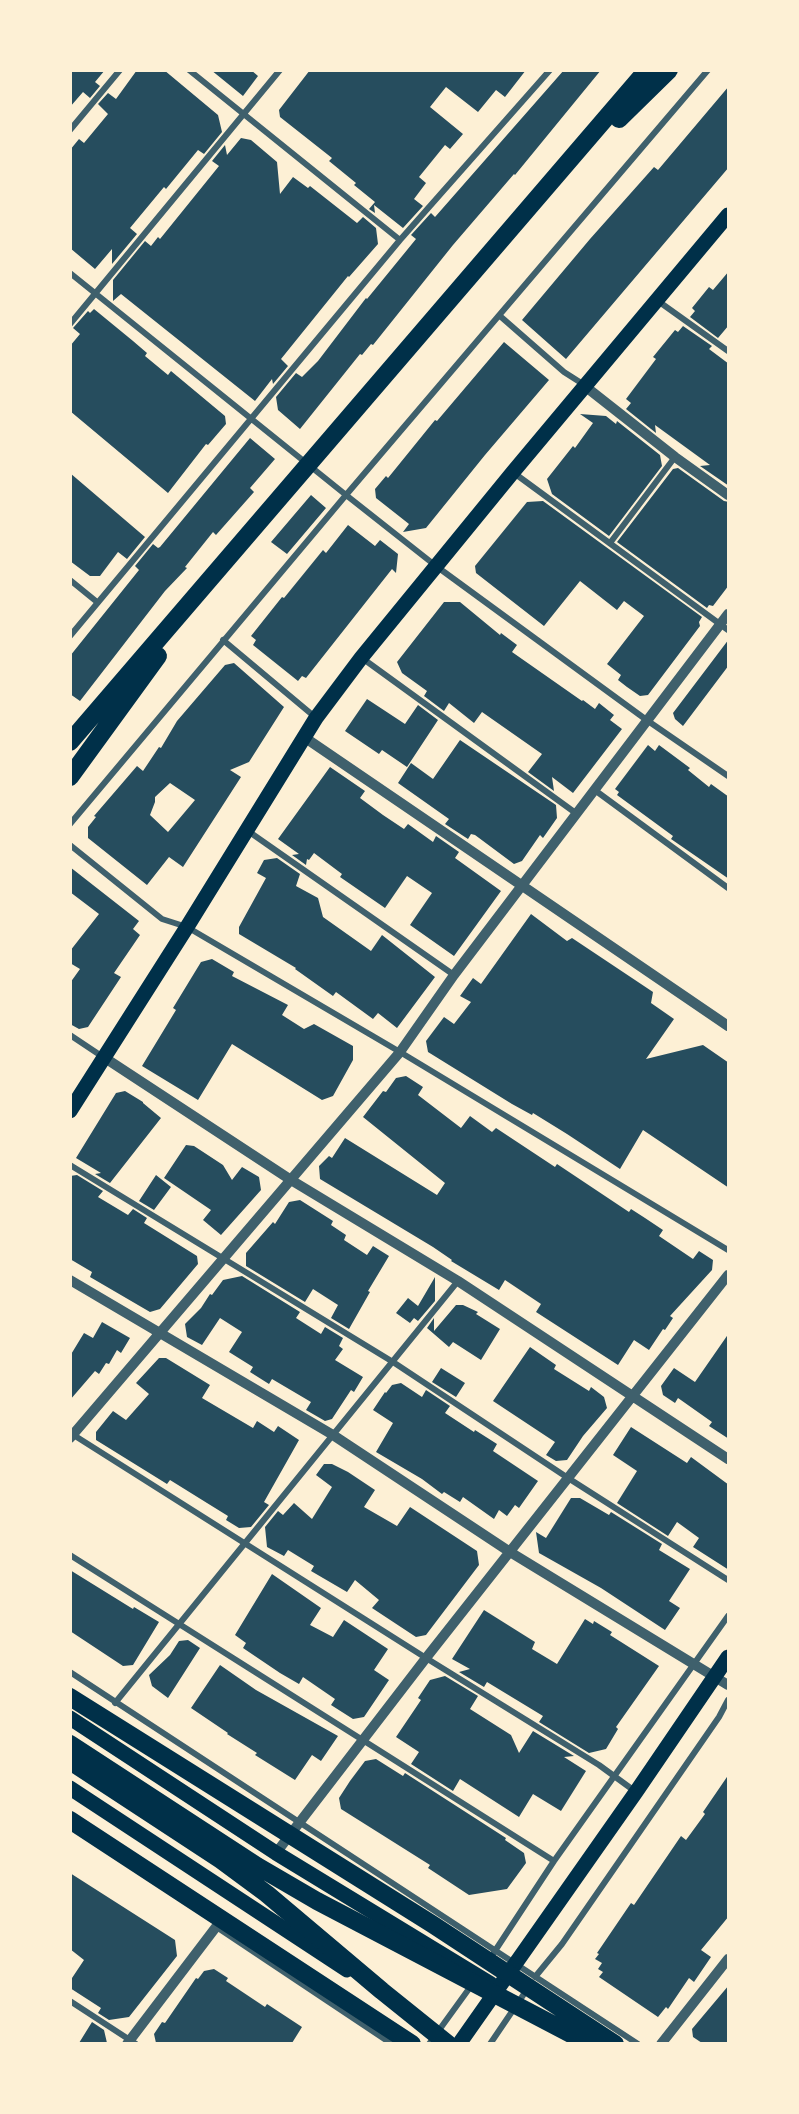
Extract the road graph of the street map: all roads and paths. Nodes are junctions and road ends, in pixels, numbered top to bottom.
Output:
1 (120, 70) edge
2 (189, 70) edge
3 (280, 70) edge
4 (647, 70) edge
5 (669, 70) edge
6 (708, 70) edge
7 (548, 71) edge
8 (244, 114) junction
9 (70, 130) edge
10 (543, 190) junction
11 (729, 215) edge
12 (400, 240) junction
13 (70, 273) edge
14 (96, 293) junction
15 (658, 301) junction
16 (500, 316) junction
17 (70, 324) edge
18 (729, 351) edge
19 (586, 387) junction
20 (250, 418) junction
21 (675, 457) junction
22 (513, 472) junction
23 (346, 495) junction
24 (729, 495) edge
25 (610, 543) junction
26 (234, 553) junction
27 (436, 566) junction
28 (70, 580) edge
29 (97, 602) junction
30 (729, 614) edge
31 (724, 628) edge
32 (70, 636) edge
33 (223, 640) junction
34 (361, 658) junction
35 (100, 706) junction
36 (316, 718) junction
37 (648, 721) junction
38 (70, 736) edge
39 (304, 737) junction
40 (70, 742) edge
41 (729, 776) edge
42 (70, 777) edge
43 (596, 791) junction
44 (577, 813) junction
45 (70, 824) edge
46 (246, 830) junction
47 (70, 845) edge
48 (523, 884) junction
49 (729, 888) edge
50 (187, 927) junction
51 (454, 975) junction
52 (729, 1026) edge
53 (70, 1035) edge
54 (400, 1052) junction
55 (105, 1058) junction
56 (70, 1112) edge
57 (70, 1165) edge
58 (291, 1180) junction
59 (729, 1250) edge
60 (223, 1260) junction
61 (729, 1275) edge
62 (70, 1280) edge
63 (458, 1281) junction
64 (160, 1333) junction
65 (393, 1362) junction
66 (634, 1396) junction
67 (71, 1435) edge
68 (333, 1435) junction
69 (729, 1459) edge
70 (568, 1478) junction
71 (246, 1544) junction
72 (510, 1552) junction
73 (70, 1555) edge
74 (729, 1580) edge
75 (729, 1616) edge
76 (180, 1624) junction
77 (729, 1657) edge
78 (426, 1658) junction
79 (694, 1665) junction
80 (70, 1672) edge
81 (714, 1677) junction
82 (729, 1685) edge
83 (70, 1687) edge
84 (70, 1697) edge
85 (729, 1700) edge
86 (115, 1703) junction
87 (70, 1718) edge
88 (119, 1726) junction
89 (363, 1739) junction
90 (70, 1744) edge
91 (70, 1761) edge
92 (615, 1776) junction
93 (70, 1788) edge
94 (636, 1792) junction
95 (300, 1821) junction
96 (71, 1823) edge
97 (90, 1842) dead end
98 (276, 1853) junction
99 (554, 1861) junction
100 (212, 1923) joint
101 (497, 1950) junction
102 (729, 1959) edge
103 (516, 1962) junction
104 (478, 1976) junction
105 (536, 1976) junction
106 (498, 1988) junction
107 (70, 2001) edge
108 (518, 2002) junction
109 (438, 2039) edge
110 (131, 2042) edge
111 (392, 2043) edge
112 (412, 2043) edge
113 (458, 2043) edge
114 (490, 2043) edge
115 (580, 2043) edge
116 (590, 2043) edge
117 (615, 2043) edge
118 (638, 2043) edge
119 (661, 2043) edge

1 - 9 street
2 - 8 street
3 - 8 street
4 - 10 highway
5 - 10 highway
6 - 16 street
7 - 12 street
8 - 12 street
8 - 14 street
10 - 26 highway
11 - 15 main road
12 - 20 street
13 - 14 street
14 - 17 street
14 - 20 street
15 - 18 street
15 - 19 main road
16 - 19 street
16 - 23 street
19 - 21 street
19 - 22 main road
20 - 23 street
20 - 29 street
21 - 24 street
21 - 25 street
22 - 25 street
22 - 27 main road
23 - 27 street
23 - 33 street
25 - 31 street
26 - 35 highway
26 - 42 highway
27 - 34 main road
27 - 37 street
28 - 29 street
29 - 32 street
30 - 31 street
31 - 37 street
33 - 36 street
33 - 45 street
34 - 36 main road
34 - 44 street
35 - 38 highway
35 - 40 highway
36 - 39 main road
37 - 41 street
37 - 43 street
39 - 46 main road
39 - 48 street
43 - 44 street
43 - 49 street
44 - 48 street
46 - 50 main road
46 - 51 street
47 - 50 street
48 - 51 street
48 - 52 street
50 - 54 street
50 - 55 main road
51 - 54 street
53 - 55 street
54 - 58 street
54 - 59 street
55 - 56 main road
55 - 58 street
57 - 60 street
58 - 60 street
58 - 63 street
60 - 64 street
60 - 65 street
61 - 66 street
62 - 64 street
63 - 65 street
63 - 66 street
64 - 67 street
64 - 68 street
65 - 68 street
65 - 70 street
66 - 69 street
66 - 70 street
67 - 71 street
68 - 71 street
68 - 72 street
70 - 72 street
70 - 74 street
71 - 76 street
71 - 78 street
72 - 78 street
72 - 79 street
73 - 76 street
75 - 79 street
76 - 86 street
76 - 89 street
77 - 81 main road
78 - 89 street
78 - 92 street
79 - 81 street
79 - 92 street
80 - 86 street
81 - 82 street
81 - 94 main road
83 - 88 highway
84 - 88 highway
85 - 105 street
86 - 95 street
87 - 98 main road
88 - 117 highway
89 - 95 street
89 - 99 street
90 - 116 highway
91 - 109 highway
92 - 94 street
92 - 99 street
93 - 109 main road
94 - 103 main road
95 - 98 street
95 - 101 street
96 - 97 street
96 - 112 highway
98 - 104 main road
99 - 101 street
100 - 110 street
100 - 111 street
101 - 103 street
101 - 104 street
102 - 119 street
103 - 105 street
103 - 106 main road
104 - 106 main road
104 - 109 street
105 - 108 street
105 - 118 street
106 - 108 main road
106 - 113 main road
107 - 110 street
108 - 114 street
108 - 115 main road
109 - 113 main road

